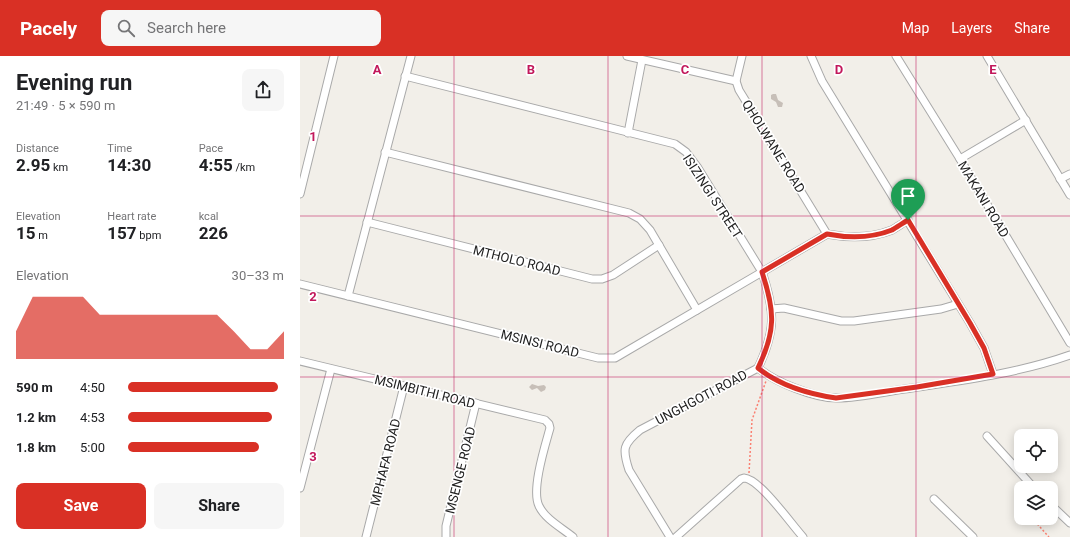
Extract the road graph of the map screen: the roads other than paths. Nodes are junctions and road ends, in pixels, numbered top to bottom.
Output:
1 (334, 56) edge
2 (411, 56) edge
3 (627, 56) edge
4 (742, 56) edge
5 (811, 56) edge
6 (896, 56) edge
7 (987, 56) edge
8 (642, 60) junction
9 (405, 76) junction
10 (736, 80) junction
11 (1026, 120) junction
12 (628, 133) junction
13 (385, 152) junction
14 (960, 158) junction
15 (1070, 174) edge
16 (1060, 180) junction
17 (300, 194) edge
18 (1070, 196) edge
19 (908, 220) junction
20 (367, 222) junction
21 (827, 234) junction
22 (659, 245) junction
23 (762, 272) junction
24 (300, 284) edge
25 (348, 296) junction
26 (958, 304) junction
27 (771, 309) junction
28 (697, 310) junction
29 (1070, 343) edge
30 (1070, 355) edge
31 (300, 361) edge
32 (331, 368) junction
33 (758, 368) junction
34 (993, 374) junction
35 (404, 386) junction
36 (476, 404) junction
37 (987, 436) dead end
38 (1028, 481) edge
39 (300, 488) edge
40 (934, 499) dead end
41 (1058, 512) edge
42 (1070, 523) edge
43 (366, 537) edge
44 (446, 537) edge
45 (573, 537) edge
46 (670, 537) edge
47 (676, 537) edge
48 (803, 537) edge
49 (973, 537) edge

1 - 17 street
2 - 9 street
3 - 8 street
4 - 10 street
5 - 19 street
6 - 14 street, MAKANI ROAD
7 - 11 street
8 - 10 street
8 - 12 street
9 - 12 street, ISIZINGI STREET
9 - 13 street
10 - 21 street, QHOLWANE ROAD
11 - 14 street
11 - 16 street
12 - 23 street, ISIZINGI STREET
13 - 20 street
13 - 22 street
14 - 29 street, MAKANI ROAD
15 - 16 street
16 - 18 street
19 - 21 street
19 - 26 street
20 - 22 street, MTHOLO ROAD
20 - 25 street
21 - 23 street, MSINSI ROAD
22 - 28 street
23 - 27 street, ISIZINGI STREET
23 - 28 street, MSINSI ROAD
24 - 25 street, MSINSI ROAD
25 - 28 street, MSINSI ROAD
26 - 27 street
26 - 34 street
27 - 33 street, ISIZINGI STREET
30 - 34 street, UNGHGOTI ROAD
31 - 32 street, MSIMBITHI ROAD
32 - 35 street, MSIMBITHI ROAD
32 - 39 street
33 - 34 street, UNGHGOTI ROAD
33 - 46 street, UNGHGOTI ROAD
35 - 36 street, MSIMBITHI ROAD
35 - 43 street, MPHAFA ROAD
36 - 44 street, MSENGE ROAD
36 - 45 street, MSIMBITHI ROAD
37 - 38 street
40 - 49 street
41 - 42 street
47 - 48 street

